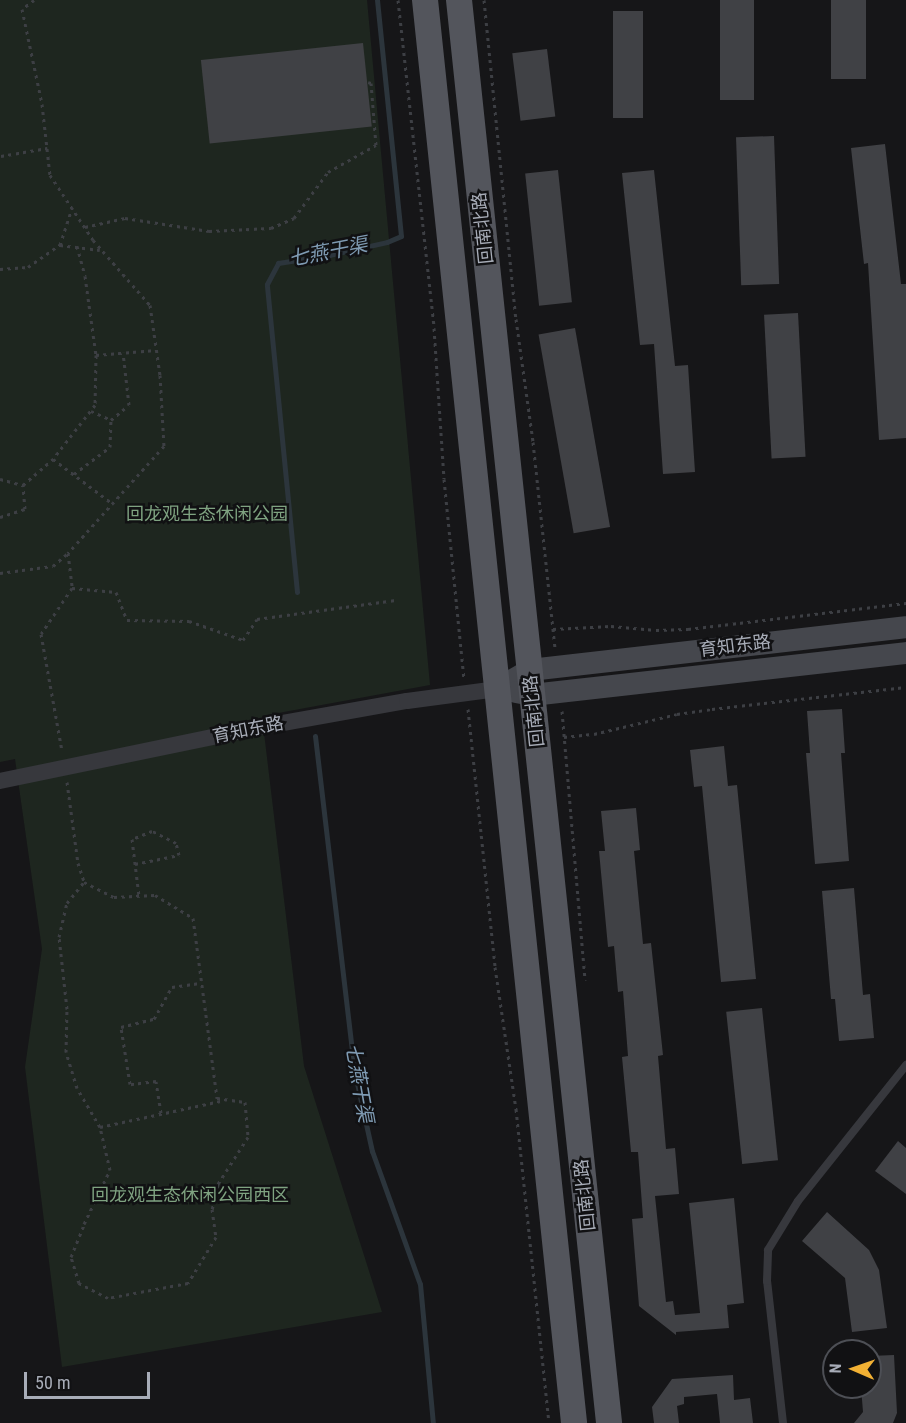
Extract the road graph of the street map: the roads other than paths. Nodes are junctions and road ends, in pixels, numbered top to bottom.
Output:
1 (425, 0) edge
2 (459, 0) edge
3 (906, 627) edge
4 (906, 652) edge
5 (531, 682) junction
6 (497, 689) junction
7 (0, 781) edge
8 (906, 1065) edge
9 (574, 1423) edge
10 (609, 1423) edge
11 (783, 1423) edge

1 - 6 main road, 回南北路
2 - 5 main road, 回南北路
3 - 5 main road, 育知东路
4 - 5 main road, 育知东路
5 - 6 main road, 育知东路
5 - 10 main road, 回南北路
6 - 7 street, 育知东路
6 - 9 main road, 回南北路
8 - 11 lane

